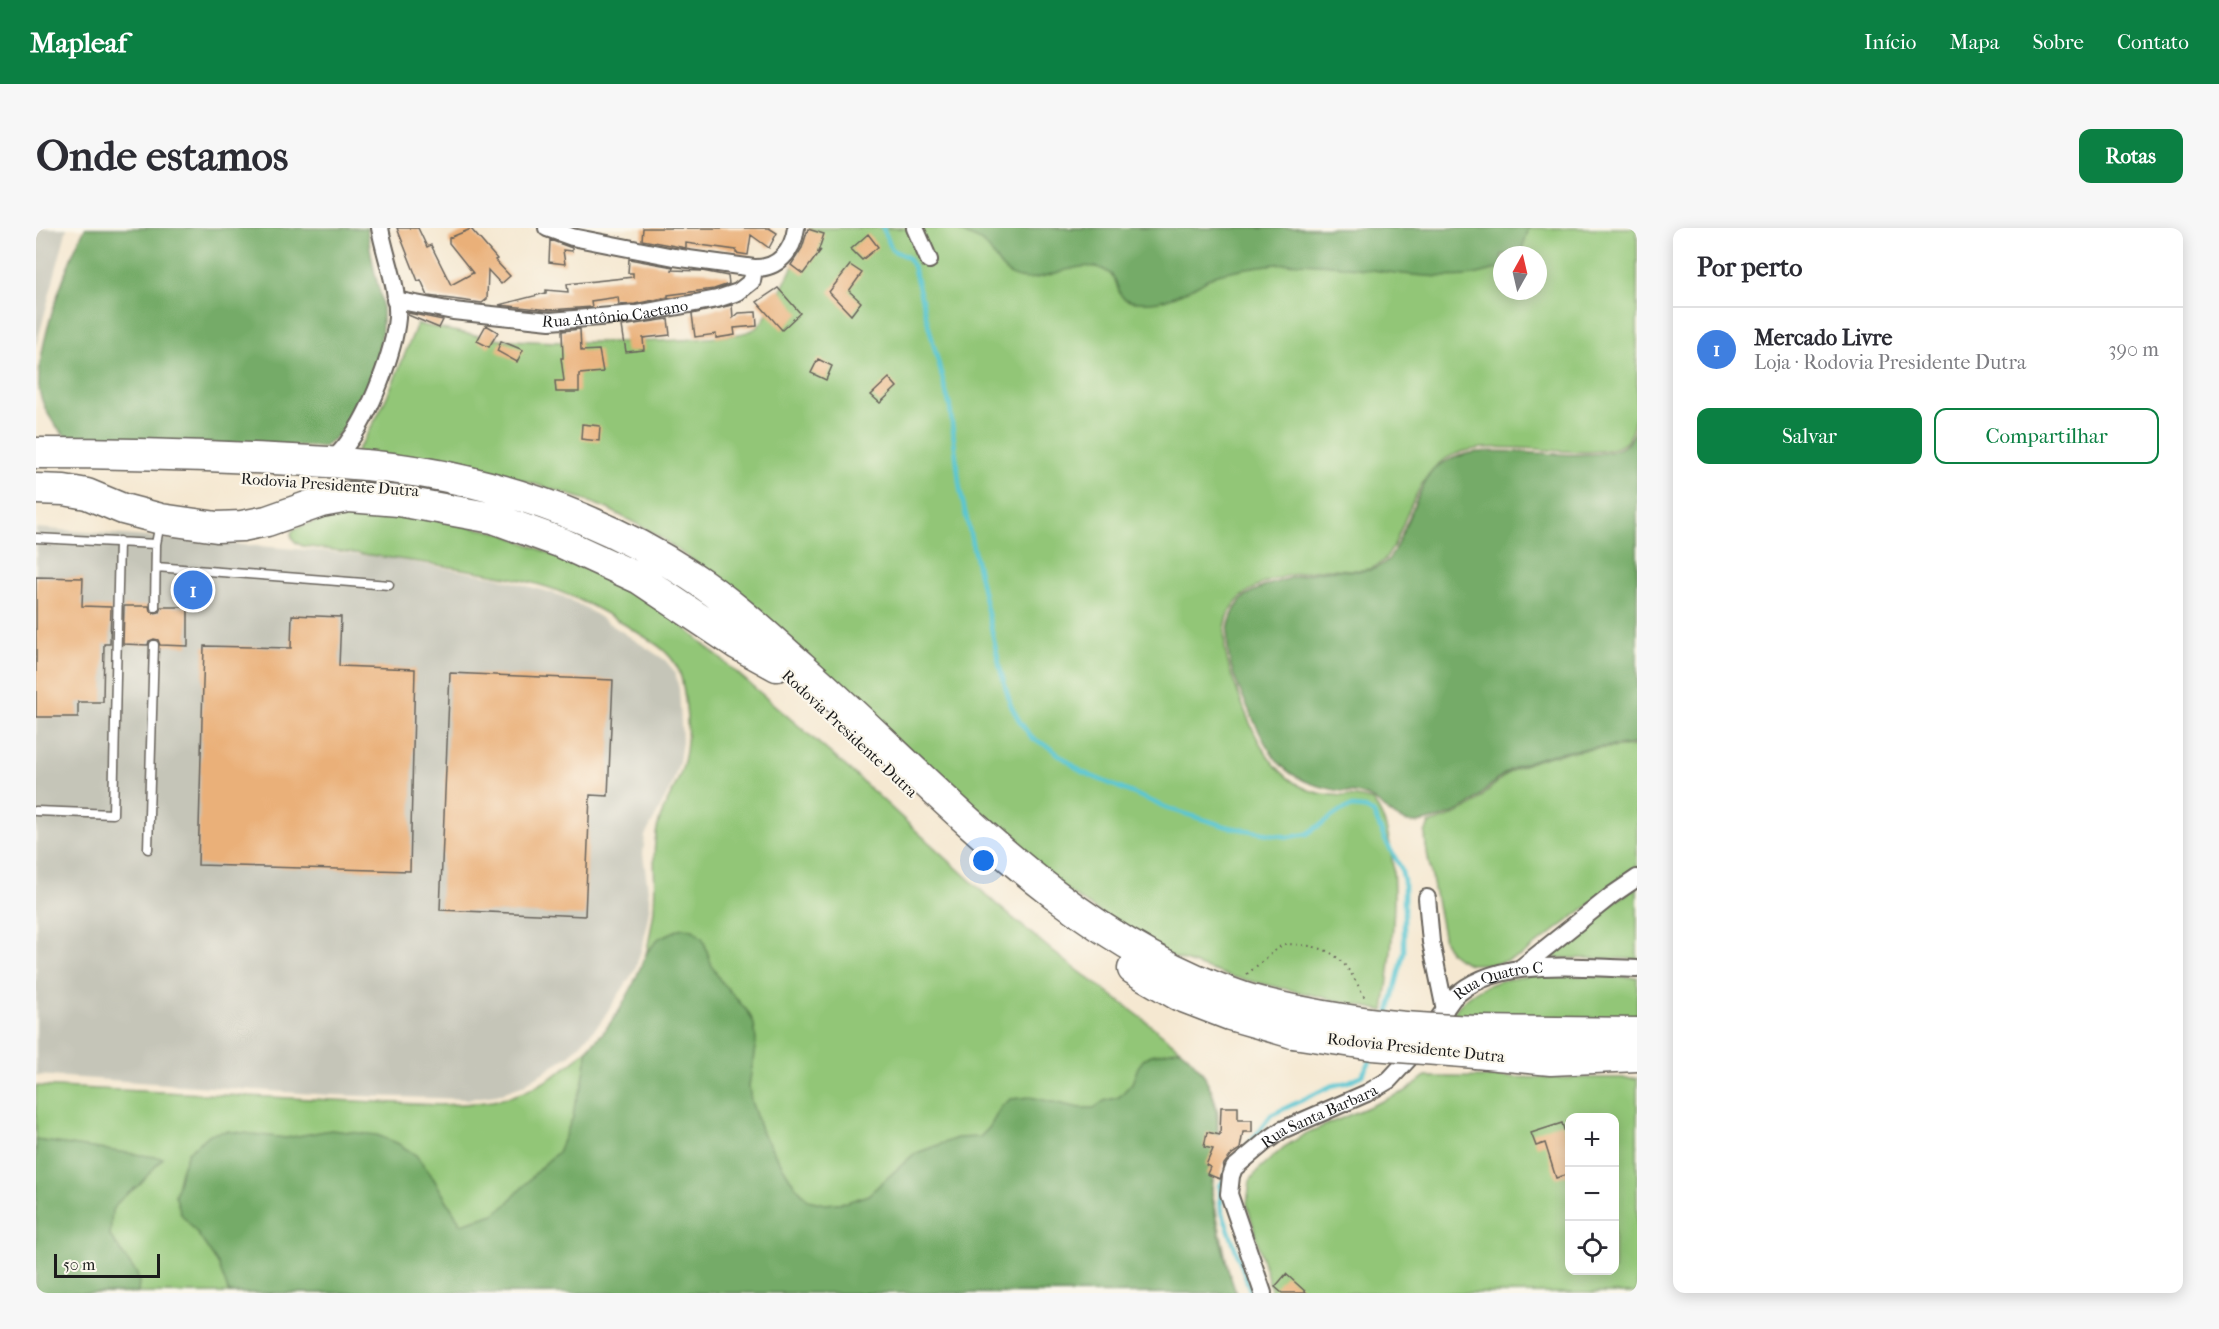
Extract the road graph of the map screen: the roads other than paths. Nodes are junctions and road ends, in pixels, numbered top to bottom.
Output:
1 (380, 228) edge
2 (547, 228) edge
3 (796, 228) edge
4 (915, 228) edge
5 (929, 260) dead end
6 (754, 268) junction
7 (395, 300) junction
8 (36, 453) edge
9 (331, 462) junction
10 (36, 473) edge
11 (36, 489) edge
12 (158, 532) junction
13 (36, 538) edge
14 (119, 541) junction
15 (156, 567) junction
16 (389, 585) dead end
17 (155, 606) dead end
18 (154, 645) dead end
19 (777, 666) junction
20 (36, 811) edge
21 (148, 849) dead end
22 (1637, 878) edge
23 (1427, 898) dead end
24 (1522, 967) junction
25 (1637, 969) edge
26 (1444, 1010) junction
27 (1295, 1022) junction
28 (1637, 1033) edge
29 (1477, 1042) junction
30 (1637, 1056) edge
31 (1397, 1072) joint
32 (1263, 1293) edge

1 - 7 street
2 - 6 street
3 - 6 street
4 - 5 street
6 - 7 street, Rua Antônio Caetano
7 - 9 street
8 - 9 highway, Rodovia Presidente Dutra
9 - 27 highway, Rodovia Presidente Dutra
10 - 19 highway, Rodovia Presidente Dutra
11 - 12 highway
12 - 14 lane
12 - 15 lane
12 - 19 highway
13 - 14 lane
14 - 20 lane
15 - 16 lane
15 - 17 lane
18 - 21 lane
19 - 27 highway, Rodovia Presidente Dutra
22 - 24 street
23 - 26 street
24 - 25 street, Rua Quatro C
24 - 26 street, Rua Quatro C
26 - 31 street, Rua Quatro C
27 - 29 highway, Rodovia Presidente Dutra, bridge
28 - 29 highway, Rodovia Presidente Dutra
29 - 30 highway, Rodovia Presidente Dutra
31 - 32 street, Rua Santa Barbara

